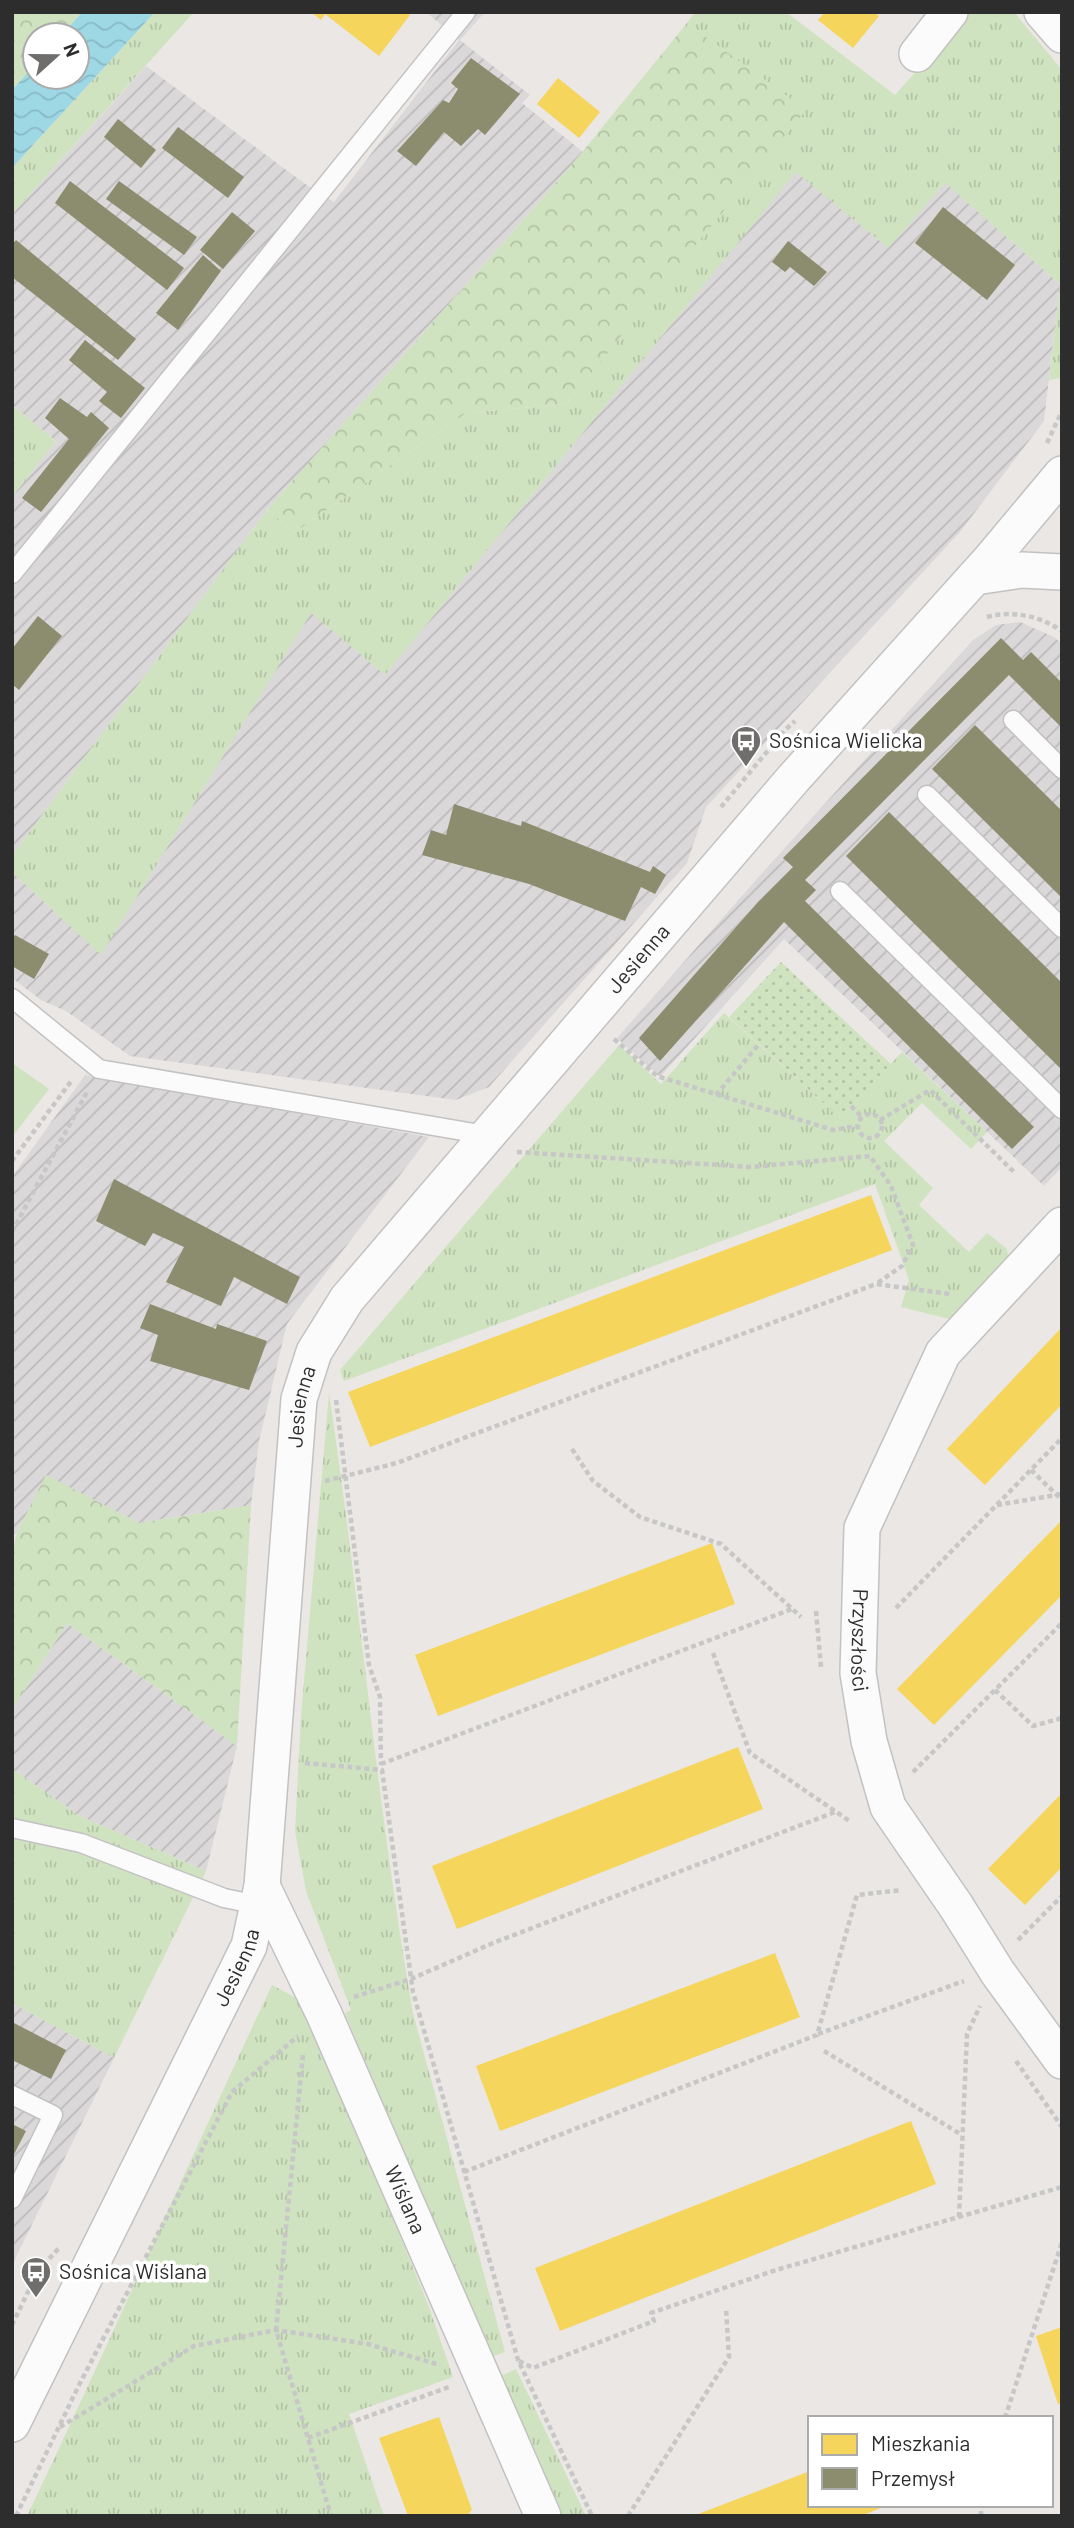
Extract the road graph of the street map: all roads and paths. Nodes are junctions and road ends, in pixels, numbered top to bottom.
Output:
1 (466, 12) edge
2 (950, 12) edge
3 (1042, 12) edge
4 (1062, 35) edge
5 (917, 54) dead end
6 (1062, 474) edge
7 (1062, 572) edge
8 (12, 574) edge
9 (975, 577) junction
10 (976, 620) dead end
11 (1062, 631) edge
12 (1013, 720) dead end
13 (1062, 769) edge
14 (927, 795) dead end
15 (840, 891) dead end
16 (1062, 928) edge
17 (12, 998) edge
18 (606, 1032) dead end
19 (759, 1044) dead end
20 (93, 1065) junction
21 (716, 1095) junction
22 (850, 1107) dead end
23 (1062, 1109) edge
24 (862, 1117) junction
25 (880, 1120) junction
26 (858, 1126) junction
27 (486, 1135) junction
28 (516, 1152) dead end
29 (12, 1161) edge
30 (1014, 1172) dead end
31 (1062, 1225) edge
32 (12, 1232) edge
33 (876, 1284) junction
34 (992, 1299) junction
35 (334, 1391) dead end
36 (1062, 1438) edge
37 (572, 1449) dead end
38 (1031, 1470) junction
39 (345, 1477) junction
40 (314, 1483) dead end
41 (1059, 1494) edge
42 (1062, 1500) edge
43 (996, 1506) junction
44 (792, 1609) junction
45 (889, 1614) dead end
46 (801, 1617) dead end
47 (1062, 1623) edge
48 (713, 1653) dead end
49 (995, 1690) junction
50 (1062, 1718) edge
51 (304, 1763) dead end
52 (381, 1767) junction
53 (905, 1780) dead end
54 (835, 1812) junction
55 (851, 1822) dead end
56 (12, 1828) edge
57 (902, 1890) dead end
58 (260, 1896) junction
59 (1062, 1896) edge
60 (1013, 1945) dead end
61 (411, 1979) junction
62 (966, 1980) dead end
63 (980, 2006) dead end
64 (324, 2014) junction
65 (817, 2035) junction
66 (824, 2050) dead end
67 (1062, 2061) edge
68 (12, 2095) edge
69 (962, 2135) junction
70 (464, 2172) junction
71 (1062, 2187) edge
72 (12, 2199) edge
73 (959, 2217) junction
74 (65, 2241) dead end
75 (1062, 2242) edge
76 (726, 2308) dead end
77 (12, 2325) edge
78 (276, 2330) junction
79 (518, 2360) junction
80 (473, 2379) junction
81 (1006, 2416) edge
82 (12, 2424) edge
83 (58, 2428) junction
84 (308, 2438) junction
85 (16, 2516) edge
86 (331, 2516) edge
87 (543, 2516) edge
88 (592, 2516) edge
89 (628, 2516) edge

1 - 8 lane
2 - 5 street
3 - 4 street
6 - 9 street, Jesienna
7 - 9 street
9 - 27 street, Jesienna
10 - 11 path
12 - 13 lane
14 - 16 lane
15 - 23 lane
17 - 20 lane
18 - 21 path
19 - 21 path
20 - 27 lane
20 - 29 path
20 - 32 path
21 - 26 path
22 - 24 path
24 - 25 path
24 - 26 path
25 - 26 path
25 - 30 path
27 - 58 street, Jesienna
28 - 33 path
31 - 34 street, Przyszłości
33 - 34 path
33 - 39 path
34 - 67 street, Przyszłości
35 - 39 path
36 - 38 path
37 - 44 path
38 - 41 path
38 - 43 path
39 - 40 path
39 - 52 path
41 - 42 path
41 - 43 path
43 - 45 path
44 - 46 path
44 - 52 path
47 - 49 path
48 - 54 path
49 - 50 path
49 - 53 path
51 - 52 path
52 - 61 path
54 - 55 path
54 - 61 path
56 - 58 lane
57 - 65 path
58 - 64 street, Wiślana
58 - 82 street, Jesienna
59 - 60 path
61 - 64 path
61 - 70 path
62 - 65 path
63 - 69 path
64 - 80 street, Wiślana
65 - 70 path
66 - 69 path
68 - 72 lane
69 - 73 path
70 - 79 path
71 - 73 path
73 - 79 path
74 - 77 path
75 - 81 path
76 - 89 path
78 - 80 path
78 - 83 path
78 - 83 path
78 - 84 path
79 - 80 path
79 - 88 path
80 - 84 path
80 - 87 street, Wiślana
83 - 85 path
84 - 86 path

